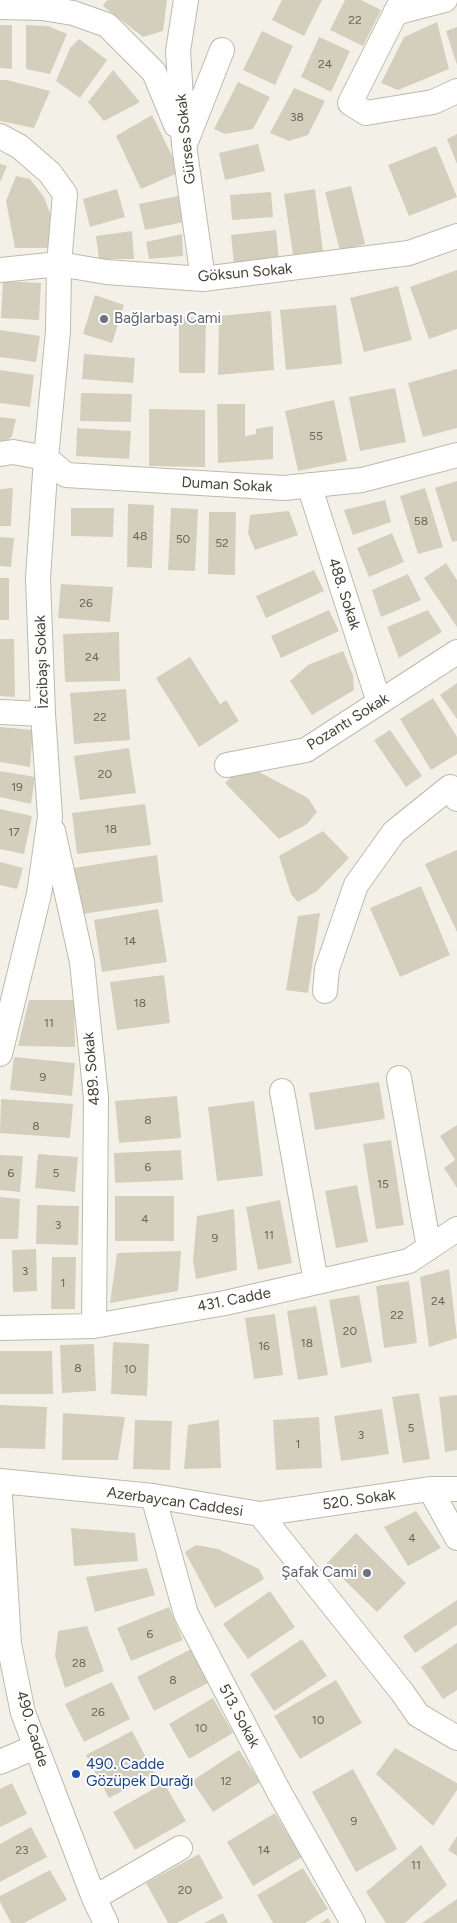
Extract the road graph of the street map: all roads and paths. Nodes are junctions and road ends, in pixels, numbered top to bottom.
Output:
1 (186, 0) edge
2 (445, 0) edge
3 (399, 6) edge
4 (0, 7) edge
5 (222, 50) dead end
6 (457, 91) edge
7 (0, 136) edge
8 (184, 145) junction
9 (457, 236) edge
10 (59, 264) junction
11 (0, 270) edge
12 (203, 279) junction
13 (0, 454) edge
14 (457, 455) edge
15 (46, 458) junction
16 (309, 485) junction
17 (457, 652) edge
18 (379, 702) junction
19 (0, 712) edge
20 (43, 714) junction
21 (227, 764) dead end
22 (454, 793) edge
23 (50, 817) junction
24 (324, 991) dead end
25 (0, 1054) edge
26 (399, 1078) dead end
27 (282, 1091) dead end
28 (457, 1229) edge
29 (429, 1248) junction
30 (316, 1282) junction
31 (94, 1326) junction
32 (0, 1328) edge
33 (0, 1481) edge
34 (430, 1489) junction
35 (457, 1489) edge
36 (0, 1495) edge
37 (153, 1496) junction
38 (260, 1514) junction
39 (457, 1538) edge
40 (457, 1738) edge
41 (35, 1747) junction
42 (0, 1762) edge
43 (180, 1848) dead end
44 (100, 1916) edge
45 (353, 1923) edge

1 - 8 street, Gürses Sokak
2 - 3 street
3 - 6 street
4 - 8 street
5 - 8 street
7 - 10 street, İzcibaşı Sokak
8 - 12 street, Gürses Sokak
9 - 12 street, Göksun Sokak
10 - 11 street, Göksun Sokak
10 - 12 street, Göksun Sokak
10 - 15 street, İzcibaşı Sokak
13 - 15 street
14 - 16 street, Duman Sokak
15 - 16 street, Duman Sokak
15 - 20 street, İzcibaşı Sokak
16 - 18 street, 488. Sokak
17 - 18 street, Pozantı Sokak
18 - 21 street, Pozantı Sokak
19 - 20 street
20 - 23 street, İzcibaşı Sokak
22 - 24 street
23 - 25 street, İzcibaşı Sokak
23 - 31 street, 489. Sokak
26 - 29 street
27 - 30 street
28 - 29 street, 431. Cadde
29 - 30 street, 431. Cadde
30 - 31 street, 431. Cadde
31 - 32 street, 431. Cadde
33 - 37 street, Azerbaycan Caddesi
34 - 35 street, 520. Sokak
34 - 38 street, 520. Sokak
34 - 39 street
36 - 41 street, 490. Cadde
37 - 38 street, Azerbaycan Caddesi
37 - 45 street, 513. Sokak
38 - 40 street, Azerbaycan Caddesi
41 - 42 street
41 - 44 street, 490. Cadde
43 - 44 street

